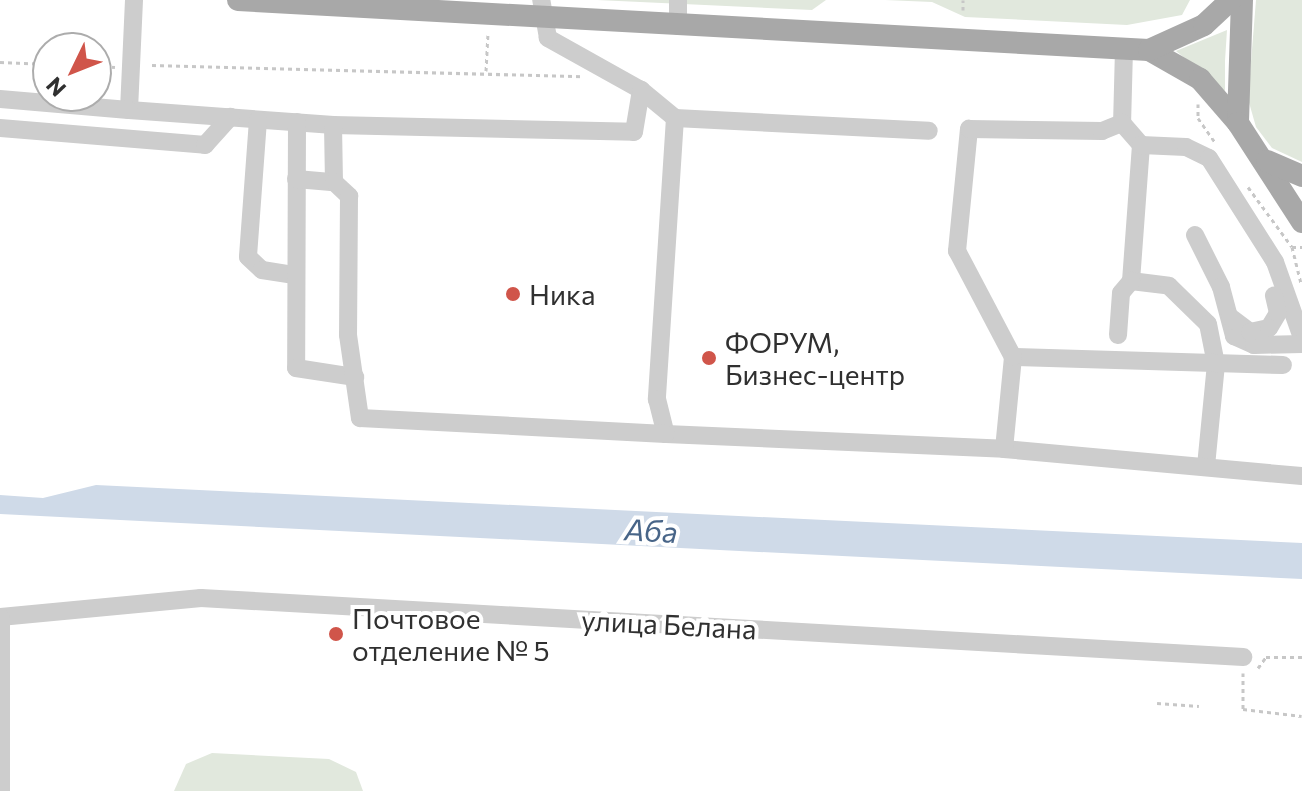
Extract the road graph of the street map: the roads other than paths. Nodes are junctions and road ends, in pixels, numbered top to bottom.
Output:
1 (134, 0) edge
2 (238, 0) edge
3 (678, 0) edge
4 (1231, 0) edge
5 (1242, 0) edge
6 (341, 4) edge
7 (540, 10) edge
8 (678, 26) junction
9 (1124, 49) junction
10 (1149, 50) junction
11 (641, 90) junction
12 (0, 99) edge
13 (129, 110) junction
14 (230, 117) junction
15 (675, 118) junction
16 (258, 120) junction
17 (297, 122) junction
18 (1122, 123) junction
19 (1238, 123) junction
20 (333, 125) junction
21 (0, 128) edge
22 (929, 131) dead end
23 (1141, 145) junction
24 (1266, 160) junction
25 (1302, 176) edge
26 (296, 179) junction
27 (334, 182) junction
28 (1302, 222) edge
29 (1195, 235) dead end
30 (1263, 246) junction
31 (295, 275) junction
32 (1131, 281) junction
33 (1230, 317) junction
34 (1118, 335) dead end
35 (1302, 338) edge
36 (1302, 344) edge
37 (1013, 357) junction
38 (1216, 364) junction
39 (1283, 365) dead end
40 (355, 377) junction
41 (666, 434) junction
42 (1004, 449) junction
43 (1206, 466) junction
44 (1302, 476) edge
45 (1, 617) edge
46 (1251, 662) road end
47 (1, 791) edge

1 - 13 street
2 - 6 main road
3 - 8 street
4 - 10 main road
5 - 19 main road
6 - 7 main road
7 - 8 main road
7 - 11 street
8 - 9 main road
9 - 10 main road
9 - 18 street
10 - 19 main road
11 - 15 street
11 - 20 street
12 - 13 street
13 - 14 street
14 - 16 street
14 - 21 street
15 - 22 street
15 - 41 street
16 - 17 street
16 - 31 street
17 - 20 street
17 - 26 street
18 - 23 street
18 - 37 street
19 - 24 main road
20 - 27 street
23 - 30 street
23 - 32 street
24 - 25 main road
24 - 28 main road
26 - 27 street
26 - 31 street
27 - 40 street
29 - 33 street
30 - 33 street
30 - 35 street
31 - 40 street
32 - 34 street
32 - 38 street
33 - 36 street
37 - 38 street
37 - 42 street
38 - 39 street
38 - 43 street
40 - 41 street
41 - 42 street
42 - 43 street
43 - 44 street
45 - 46 street, улица Белана
45 - 47 street

